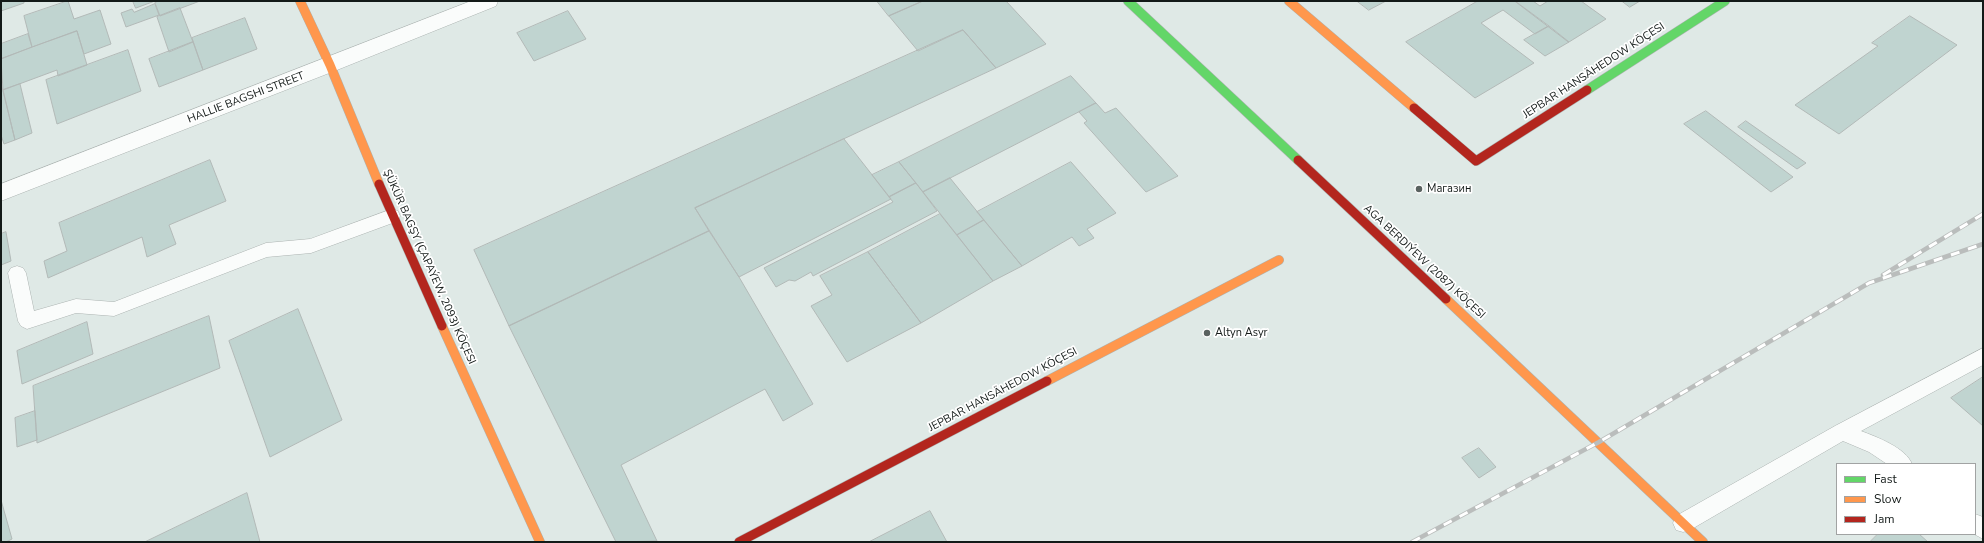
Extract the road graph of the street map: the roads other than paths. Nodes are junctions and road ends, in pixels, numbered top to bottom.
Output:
1 (300, 1) edge
2 (489, 1) edge
3 (1128, 1) edge
4 (1289, 1) edge
5 (1725, 1) edge
6 (330, 65) junction
7 (1, 193) edge
8 (392, 216) junction
9 (1279, 260) dead end
10 (17, 273) dead end
11 (1983, 356) edge
12 (1842, 432) junction
13 (1902, 463) edge
14 (1683, 523) junction
15 (540, 542) edge
16 (739, 542) edge
17 (1703, 542) edge

1 - 6 street, ŞÜKÜR BAGŞY (ÇAPAÝEW, 2093) KÖÇESI
2 - 6 street, HALLIE BAGSHI STREET
3 - 14 street, AGA BERDIÝEW (2087) KÖÇESI
4 - 5 street, JEPBAR HANSÄHEDOW KÖÇESI
6 - 7 street, HALLIE BAGSHI STREET
6 - 8 street, ŞÜKÜR BAGŞY (ÇAPAÝEW, 2093) KÖÇESI
8 - 10 lane
8 - 15 street, ŞÜKÜR BAGŞY (ÇAPAÝEW, 2093) KÖÇESI
9 - 16 street, JEPBAR HANSÄHEDOW KÖÇESI
11 - 12 lane
12 - 13 lane
12 - 14 lane
14 - 17 street, AGA BERDIÝEW (2087) KÖÇESI

